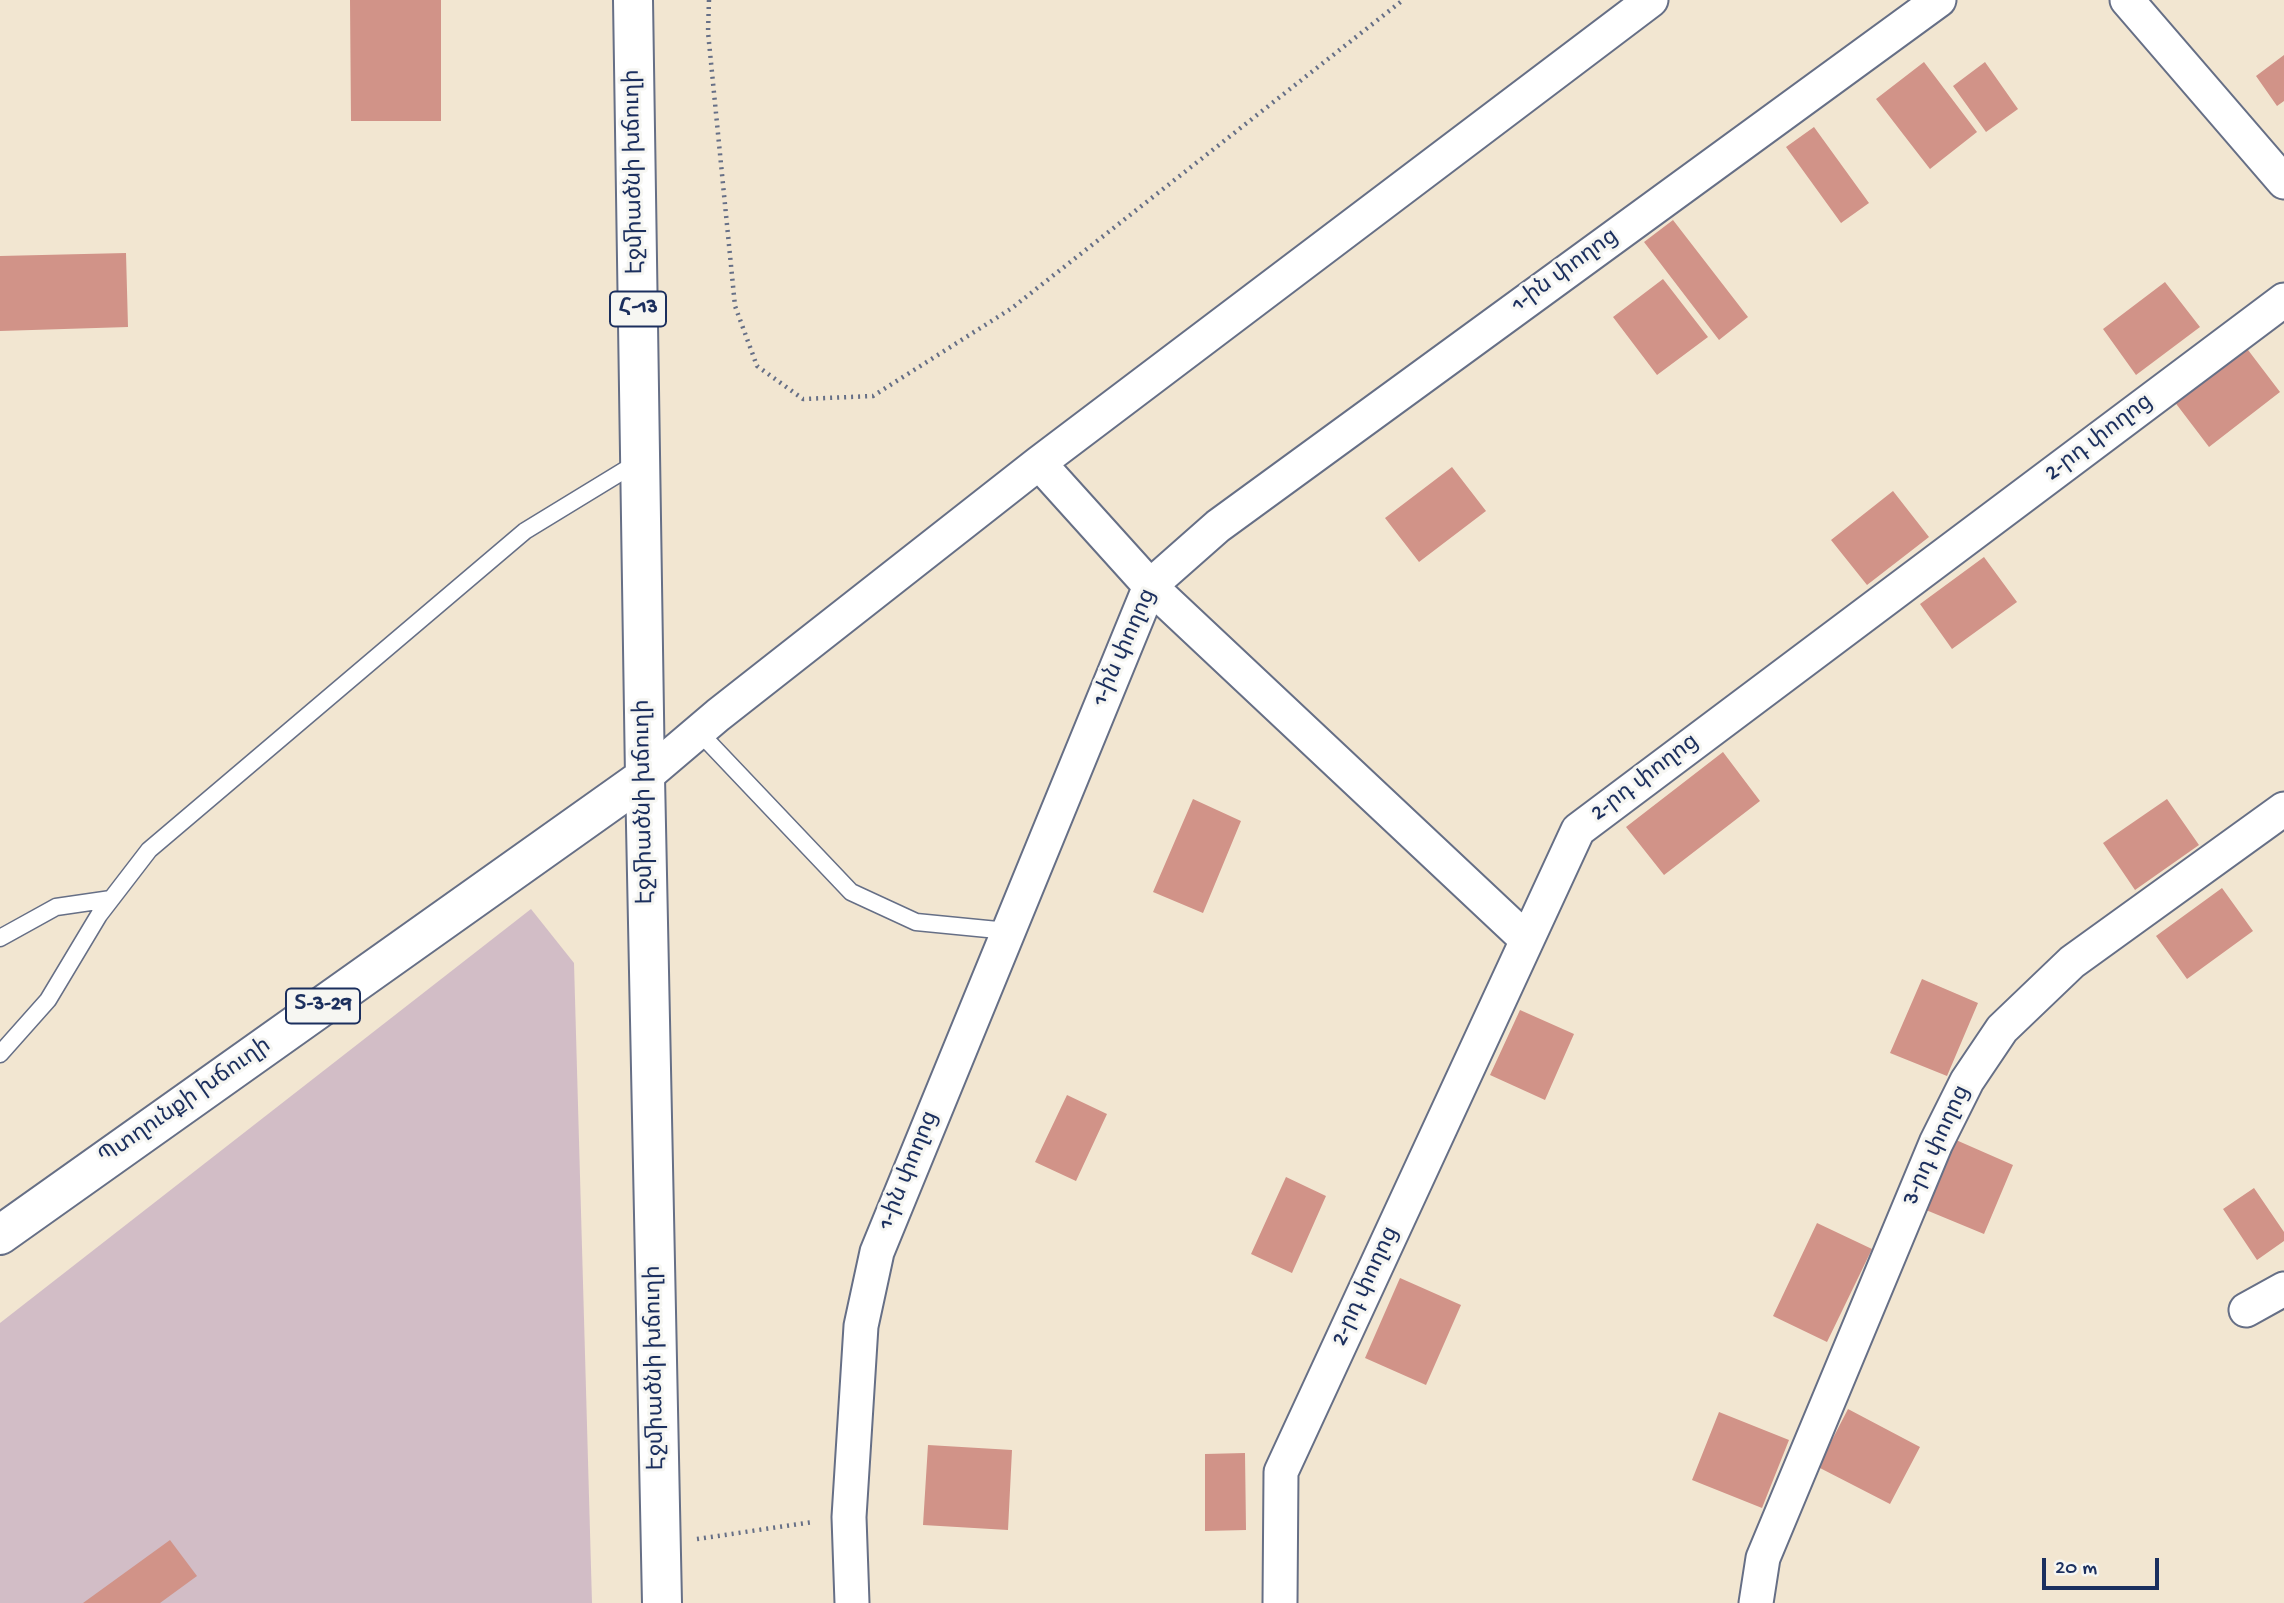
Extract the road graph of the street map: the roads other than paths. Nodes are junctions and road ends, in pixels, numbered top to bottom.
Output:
1 (633, 0) edge
2 (1651, 0) edge
3 (1939, 0) edge
4 (2127, 0) edge
5 (2284, 182) edge
6 (2284, 300) edge
7 (640, 461) junction
8 (1039, 463) junction
9 (1150, 586) junction
10 (699, 732) junction
11 (645, 777) junction
12 (2284, 808) edge
13 (111, 900) junction
14 (1008, 931) junction
15 (0, 938) edge
16 (1527, 940) junction
17 (0, 1054) edge
18 (0, 1235) edge
19 (2284, 1289) edge
20 (2246, 1310) dead end
21 (662, 1603) edge
22 (852, 1603) edge
23 (1280, 1603) edge
24 (1756, 1603) edge

1 - 7 main road, Էջմիածնի խճուղի / Հ-13
2 - 8 street
3 - 9 street, 1-ին փողոց
4 - 5 street
6 - 16 street, 2-րդ փողոց
7 - 11 main road, Էջմիածնի խճուղի / Հ-13
7 - 13 lane
8 - 9 street
8 - 10 street
9 - 14 street, 1-ին փողոց
9 - 16 street
10 - 11 street
10 - 14 lane
11 - 18 main road, Պտղունքի խճուղի / Տ-3-29
11 - 21 main road, Էջմիածնի խճուղի / Հ-13
12 - 24 street, 3-րդ փողոց
13 - 15 lane
13 - 17 lane
14 - 22 street, 1-ին փողոց
16 - 23 street, 2-րդ փողոց
19 - 20 street

